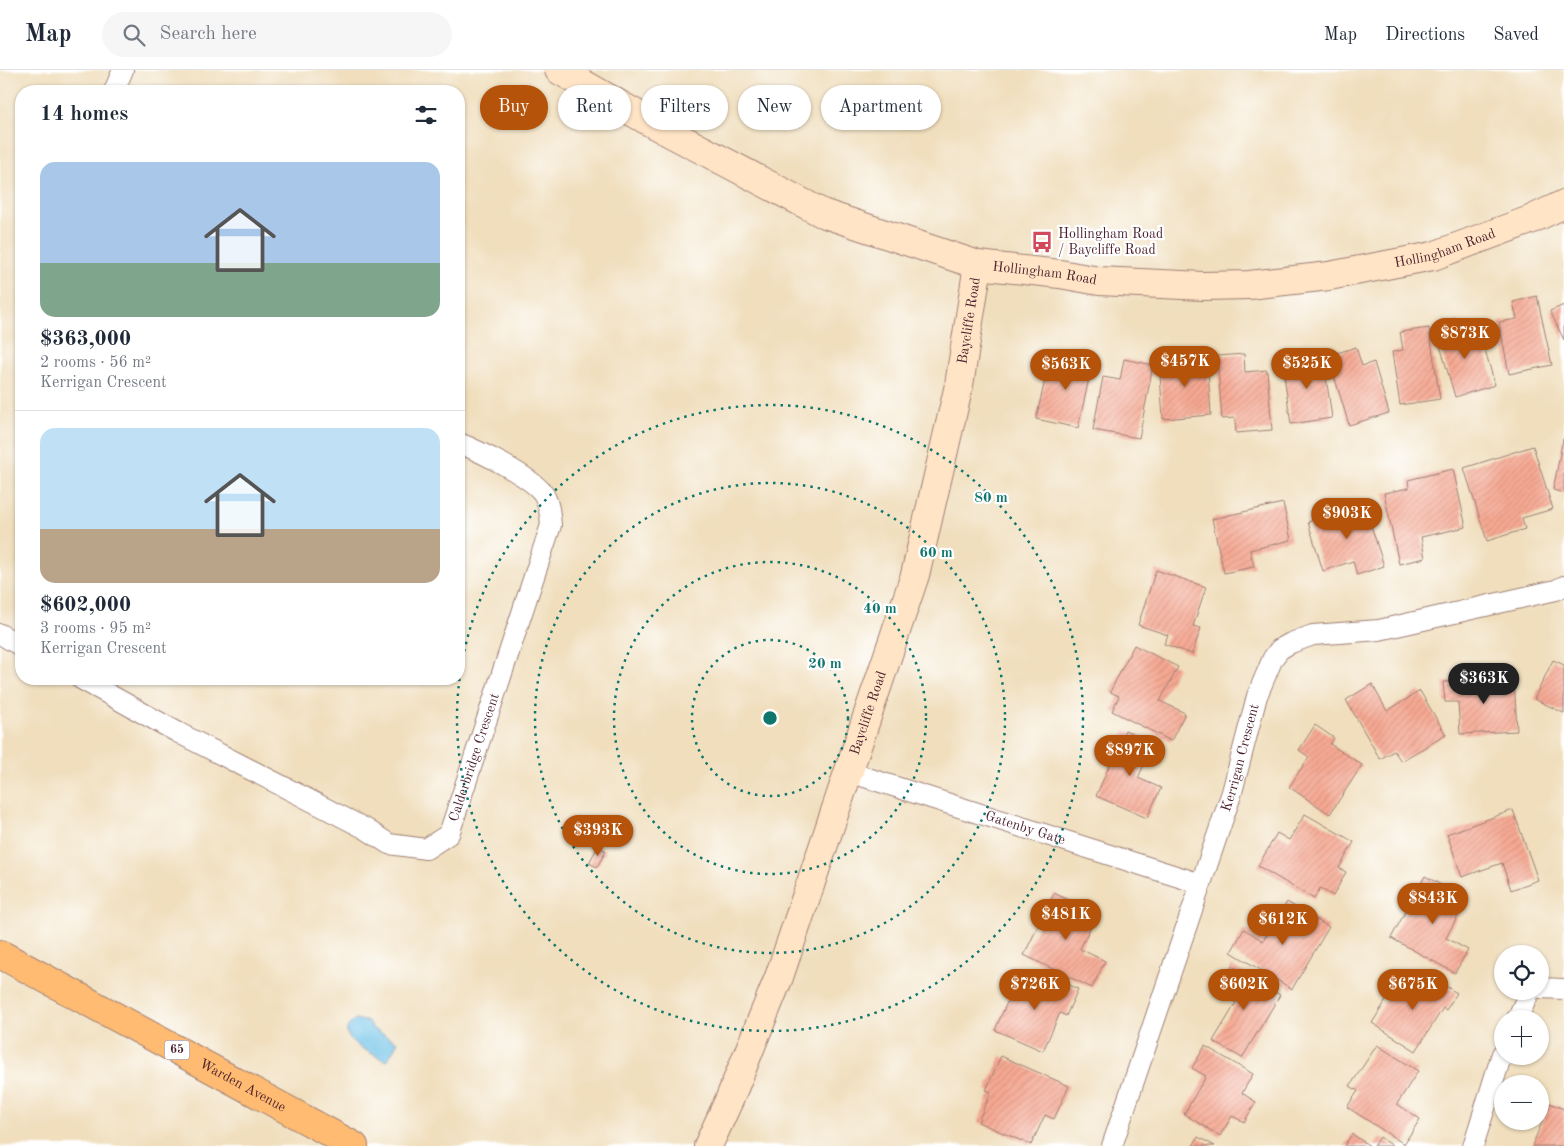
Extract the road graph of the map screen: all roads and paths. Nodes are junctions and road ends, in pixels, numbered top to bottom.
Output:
1 (123, 70) edge
2 (559, 70) edge
3 (117, 85) edge
4 (1564, 204) edge
5 (978, 265) junction
6 (465, 446) edge
7 (1564, 586) edge
8 (0, 634) edge
9 (15, 643) edge
10 (92, 685) edge
11 (849, 772) junction
12 (1200, 884) junction
13 (0, 954) edge
14 (1549, 988) edge
15 (1564, 989) edge
16 (1499, 1065) edge
17 (354, 1146) edge
18 (708, 1146) edge
19 (1112, 1146) edge
20 (1473, 1146) edge

1 - 3 street
2 - 5 street, Hollingham Road
4 - 5 street, Hollingham Road
5 - 11 street, Baycliffe Road
6 - 10 street, Calderbridge Crescent
7 - 12 street, Kerrigan Crescent
8 - 9 street
11 - 12 street, Gatenby Gate
11 - 18 street, Baycliffe Road
12 - 19 street, Kerrigan Crescent
13 - 17 main road, Warden Avenue / 65
14 - 15 street
16 - 20 street

